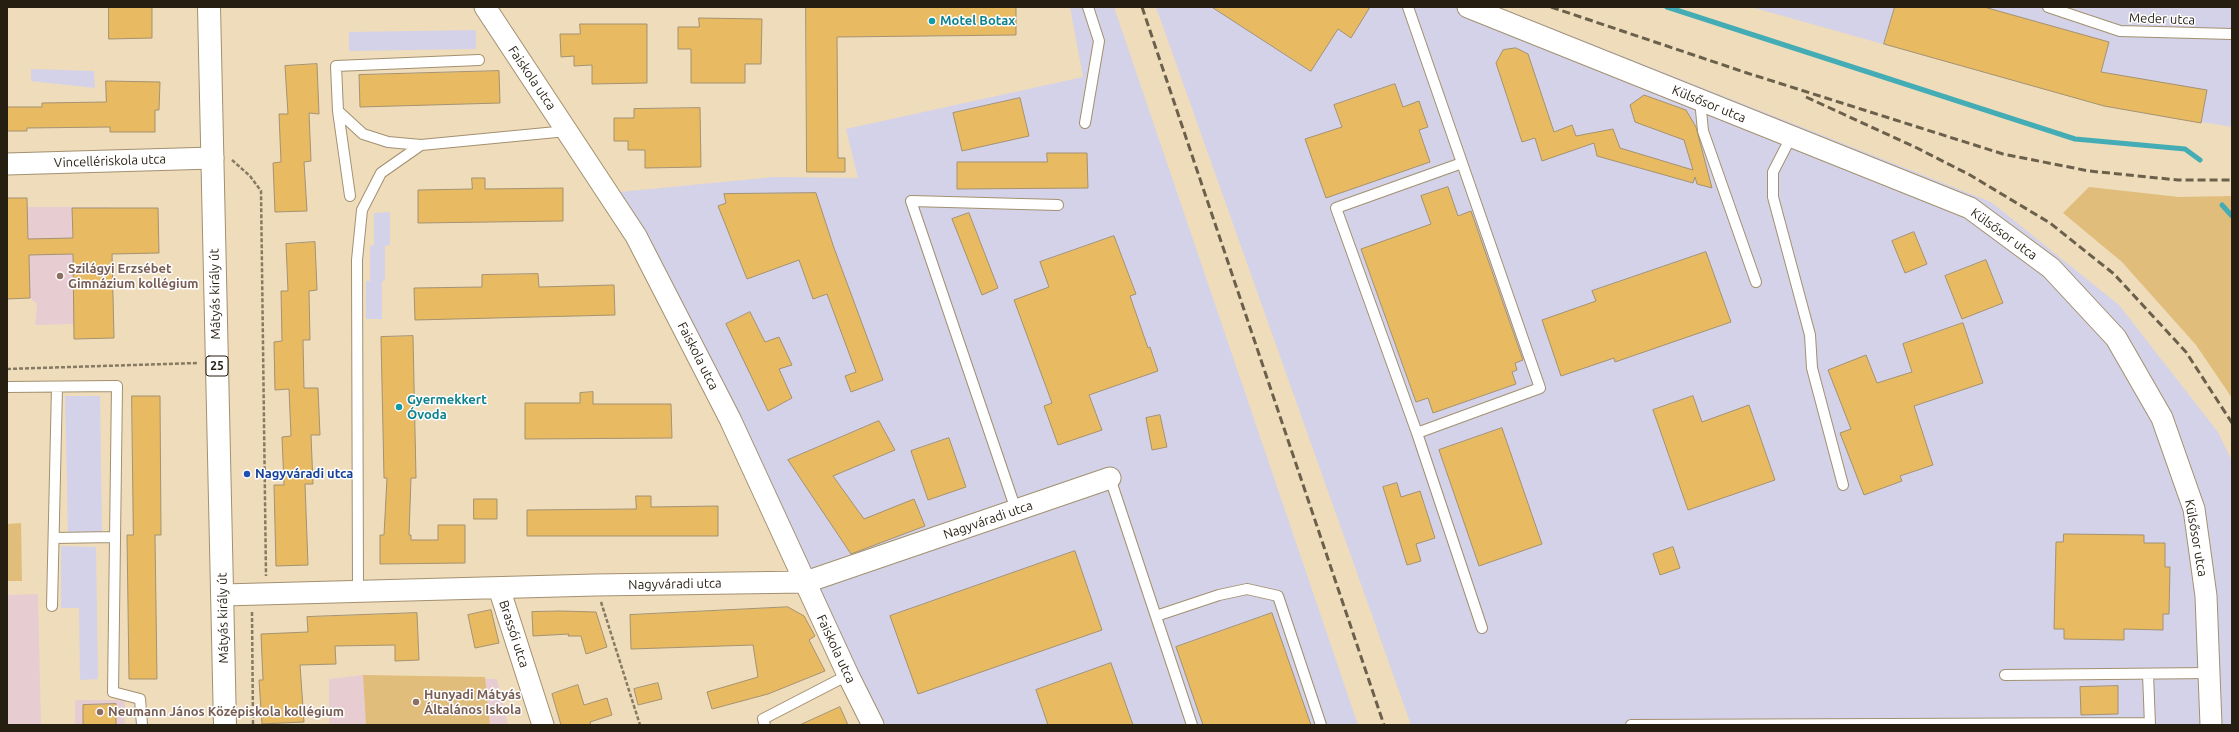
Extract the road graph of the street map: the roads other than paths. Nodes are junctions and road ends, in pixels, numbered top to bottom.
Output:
1 (210, 7) edge
2 (485, 7) edge
3 (1088, 7) edge
4 (1408, 7) edge
5 (1468, 7) edge
6 (2048, 7) edge
7 (2232, 34) edge
8 (479, 60) dead end
9 (1700, 100) junction
10 (338, 111) junction
11 (1085, 123) dead end
12 (567, 131) junction
13 (1791, 136) junction
14 (421, 145) junction
15 (221, 158) junction
16 (1462, 163) junction
17 (7, 164) edge
18 (350, 196) dead end
19 (1058, 205) dead end
20 (1756, 282) dead end
21 (7, 387) edge
22 (57, 388) junction
23 (1417, 433) junction
24 (1110, 478) joint
25 (1843, 485) dead end
26 (1016, 510) junction
27 (115, 537) junction
28 (54, 538) junction
29 (806, 582) junction
30 (499, 588) junction
31 (358, 590) junction
32 (223, 595) junction
33 (52, 606) dead end
34 (1156, 616) junction
35 (1482, 628) dead end
36 (2210, 673) junction
37 (2148, 674) junction
38 (848, 675) junction
39 (2005, 675) dead end
40 (2150, 724) edge
41 (142, 725) edge
42 (226, 725) edge
43 (543, 725) edge
44 (765, 725) edge
45 (873, 725) edge
46 (1192, 725) edge
47 (1321, 725) edge
48 (1631, 725) edge
49 (2211, 725) edge

1 - 15 main road, Mátyás király út / 25
2 - 12 street, Faiskola utca
3 - 11 lane
4 - 16 lane
5 - 9 street, Külsősor utca
6 - 7 lane, Meder utca
8 - 10 lane
9 - 13 street, Külsősor utca
9 - 20 lane
10 - 14 lane
10 - 18 lane
12 - 14 lane
12 - 29 street, Faiskola utca
13 - 25 lane
13 - 36 street, Külsősor utca
14 - 31 lane
15 - 17 street, Vincellériskola utca
15 - 32 main road, Mátyás király út / 25
16 - 23 lane
16 - 23 lane
19 - 26 lane
21 - 22 lane
22 - 27 lane
22 - 28 lane
23 - 35 lane
24 - 26 street, Nagyváradi utca
24 - 34 lane
26 - 29 street, Nagyváradi utca
27 - 28 lane
27 - 41 lane
28 - 33 lane
29 - 30 street, Nagyváradi utca
29 - 38 street, Faiskola utca
30 - 31 street, Nagyváradi utca
30 - 43 street, Brassói utca
31 - 32 street, Nagyváradi utca
32 - 42 main road, Mátyás király út / 25
34 - 46 lane
34 - 47 lane
36 - 37 lane
36 - 49 street, Külsősor utca
37 - 39 lane
37 - 40 lane
38 - 44 lane
38 - 45 street, Faiskola utca
40 - 48 lane

